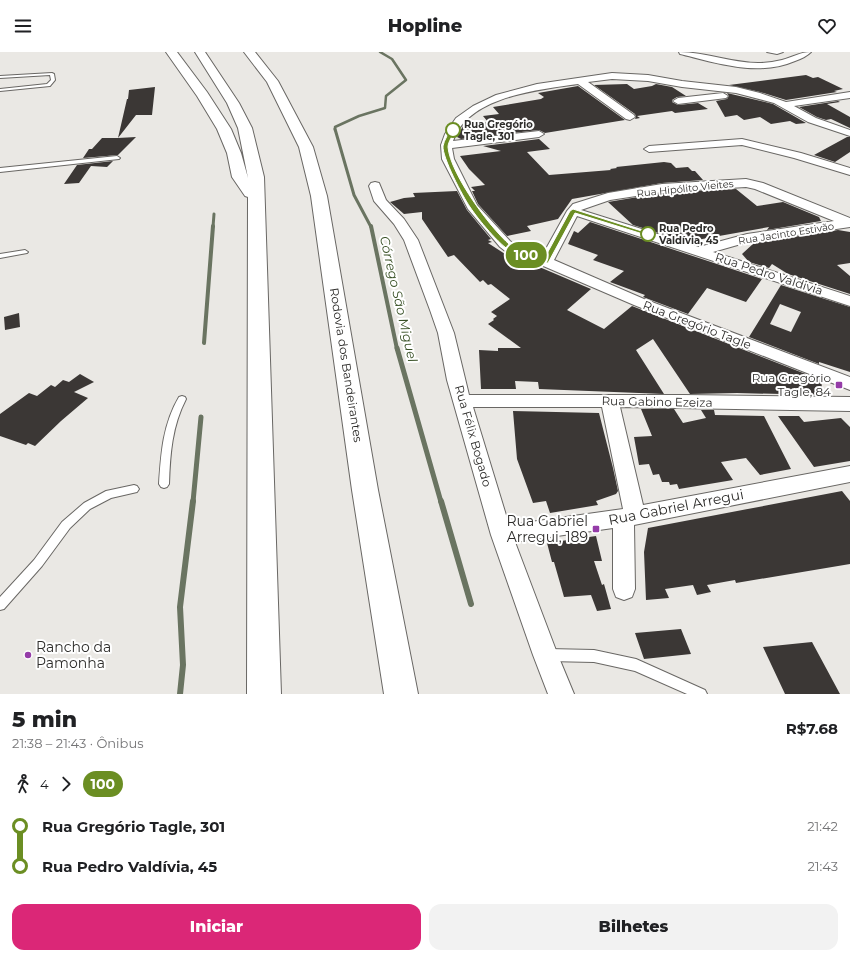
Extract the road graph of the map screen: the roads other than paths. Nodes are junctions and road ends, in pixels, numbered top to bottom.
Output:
1 (170, 52) edge
2 (200, 52) edge
3 (249, 52) edge
4 (263, 52) edge
5 (683, 52) edge
6 (769, 52) edge
7 (781, 52) edge
8 (807, 52) edge
9 (0, 77) edge
10 (272, 81) junction
11 (580, 81) junction
12 (0, 90) edge
13 (749, 93) junction
14 (850, 95) edge
15 (678, 101) dead end
16 (784, 105) junction
17 (630, 117) dead end
18 (850, 133) edge
19 (539, 134) dead end
20 (446, 146) junction
21 (649, 149) dead end
22 (117, 158) dead end
23 (0, 170) edge
24 (850, 172) edge
25 (375, 186) dead end
26 (257, 201) junction
27 (573, 211) junction
28 (849, 223) edge
29 (701, 251) junction
30 (25, 252) dead end
31 (0, 256) edge
32 (546, 262) junction
33 (850, 301) edge
34 (850, 384) edge
35 (182, 399) dead end
36 (464, 401) junction
37 (610, 401) junction
38 (850, 404) edge
39 (850, 474) edge
40 (164, 484) dead end
41 (134, 489) dead end
42 (629, 516) junction
43 (502, 535) junction
44 (624, 589) dead end
45 (0, 605) edge
46 (545, 655) junction
47 (264, 694) edge
48 (401, 694) edge
49 (562, 694) edge
50 (701, 694) edge

1 - 26 highway
2 - 26 highway
3 - 10 highway, Rodovia dos Bandeirantes
4 - 10 highway
5 - 8 street
6 - 7 lane
9 - 12 lane
10 - 48 highway, Rodovia dos Bandeirantes
11 - 13 street
11 - 17 street
11 - 20 street
13 - 15 street
13 - 16 street
14 - 16 street
16 - 18 street
19 - 20 street
20 - 32 street, Rua Gregório Tagle
21 - 24 street
22 - 23 lane
25 - 36 street, Rua Félix Bogado
26 - 47 highway
27 - 28 street, Rua Hipólito Vieites
27 - 29 street, Rua Pedro Valdivia
27 - 32 street
28 - 29 street, Rua Jacinto Estivão
29 - 33 street, Rua Pedro Valdivia
30 - 31 lane
32 - 34 street, Rua Gregório Tagle
35 - 40 lane
36 - 37 street, Rua Gabino Ezeiza
36 - 43 street, Rua Félix Bogado
37 - 38 street, Rua Gabino Ezeiza
37 - 42 street
39 - 42 street, Rua Gabriel Arregui
41 - 45 lane
42 - 43 street, Rua Gabriel Arregui
42 - 44 street
43 - 46 street, Rua Félix Bogado
46 - 49 street, Rua Félix Bogado
46 - 50 lane

